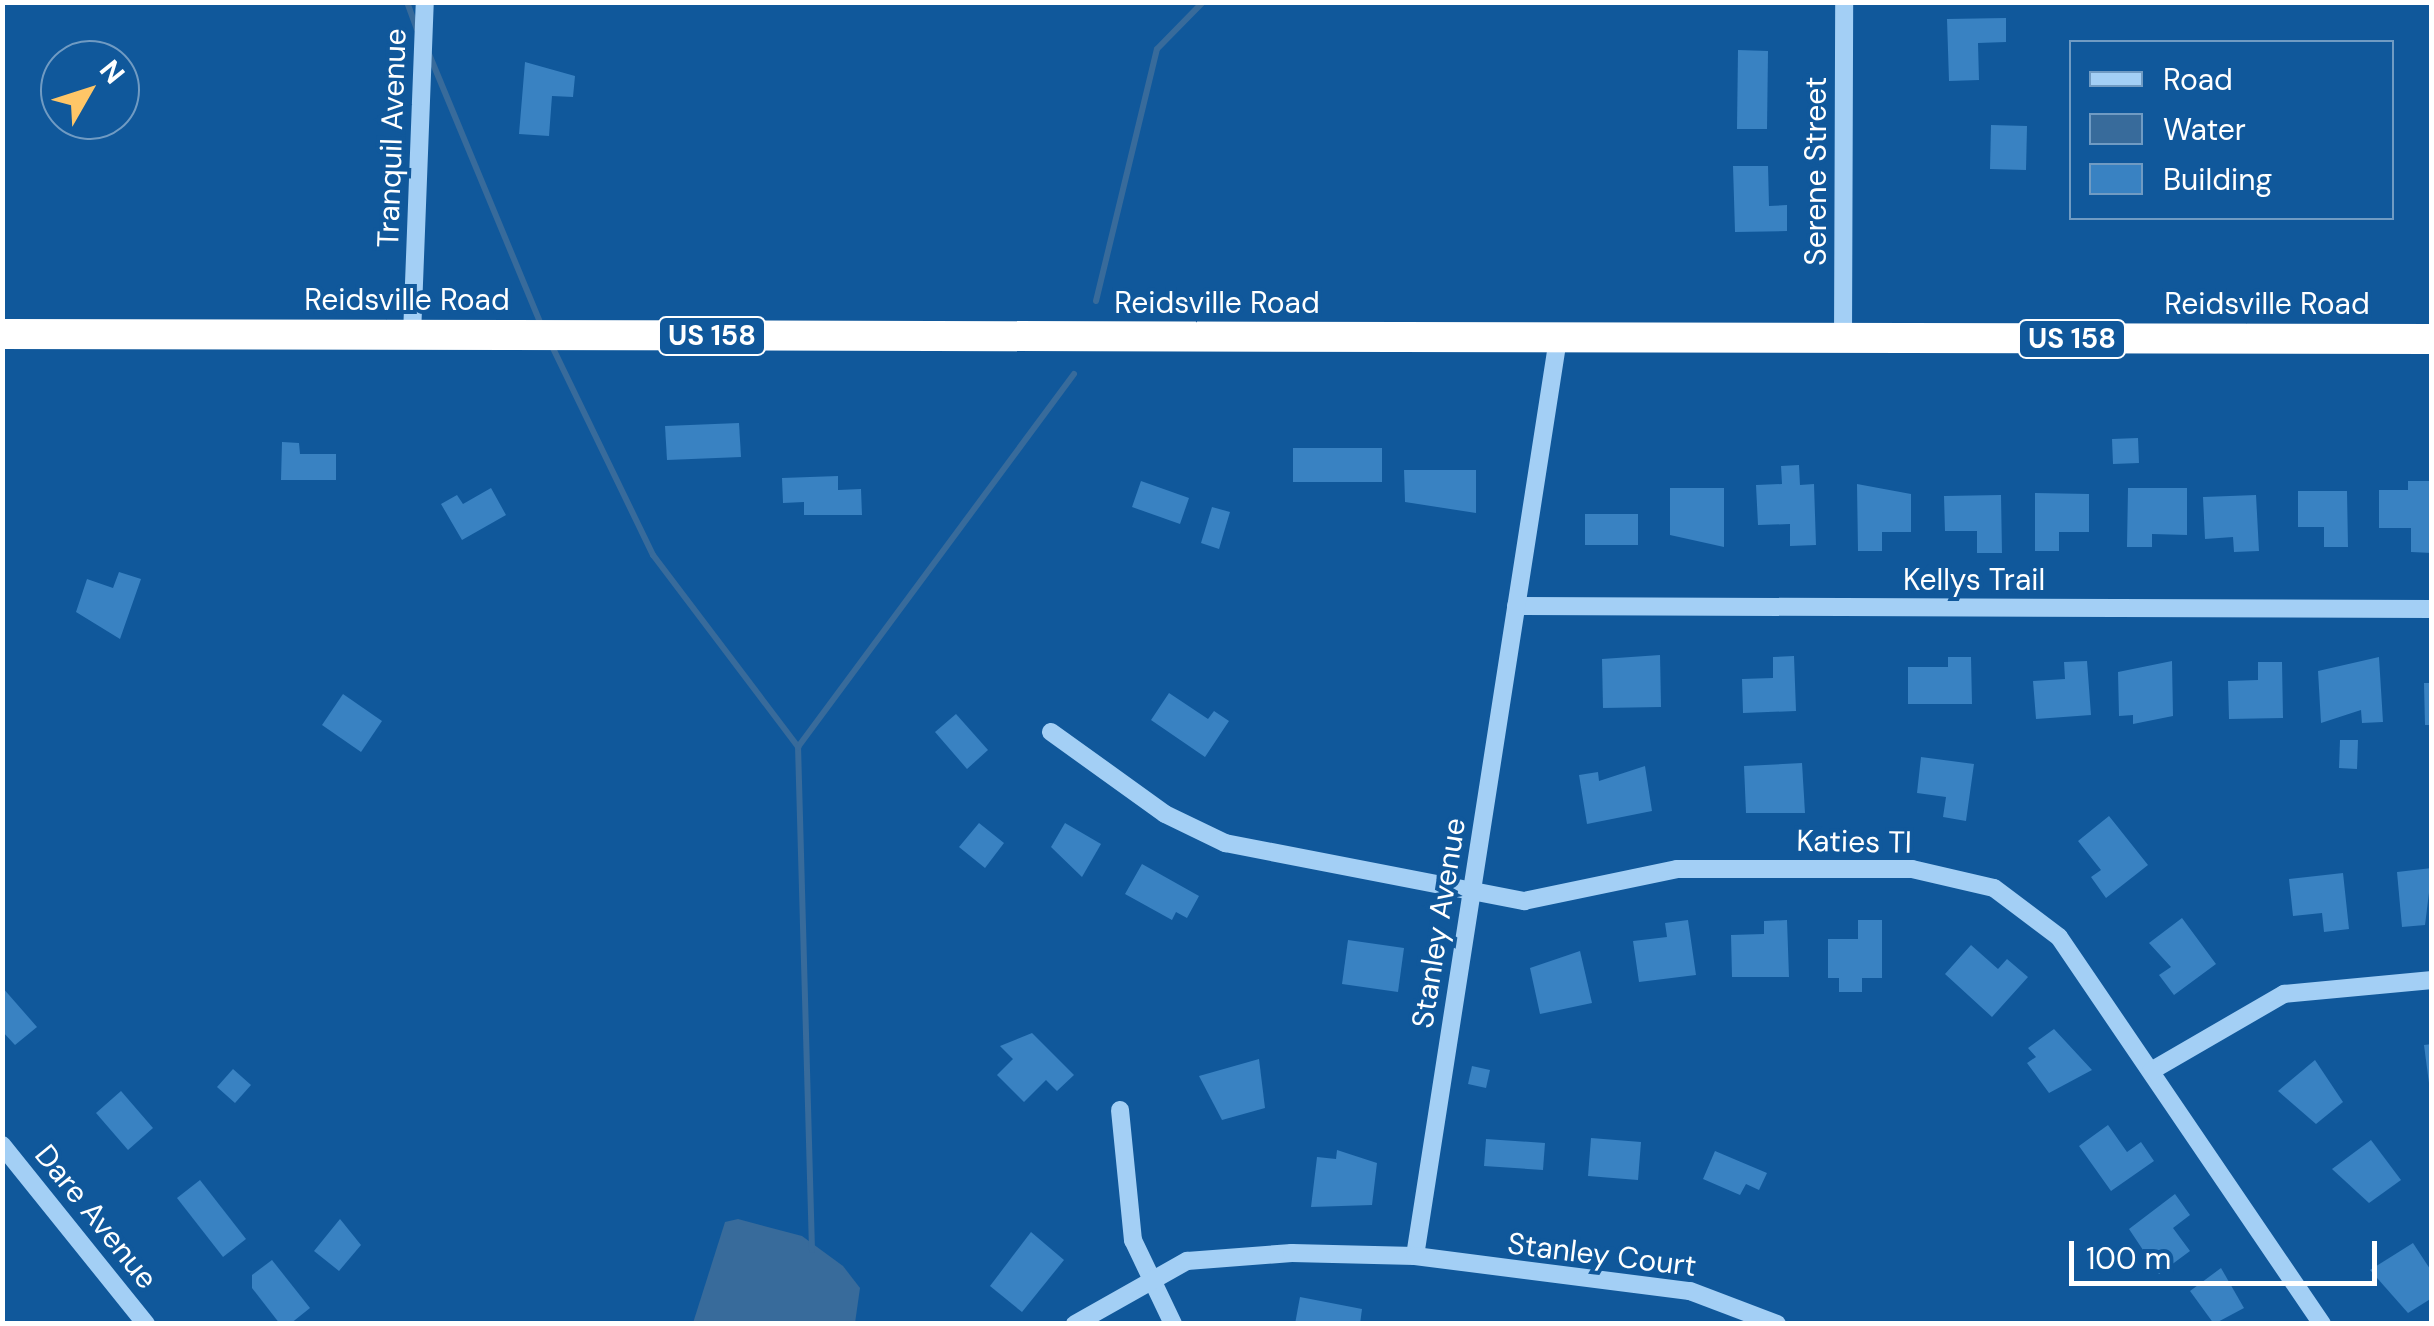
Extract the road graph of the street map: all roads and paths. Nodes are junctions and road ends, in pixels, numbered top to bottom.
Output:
1 (425, 2) edge
2 (1844, 2) edge
3 (2, 334) edge
4 (412, 335) junction
5 (1558, 339) junction
6 (2432, 339) edge
7 (1843, 340) junction
8 (1516, 606) junction
9 (2432, 609) edge
10 (1051, 732) dead end
11 (1472, 890) junction
12 (2432, 980) edge
13 (2151, 1071) junction
14 (1120, 1110) dead end
15 (2, 1146) edge
16 (1415, 1256) junction
17 (1154, 1272) junction
18 (146, 1324) edge
19 (1075, 1324) edge
20 (1173, 1324) edge
21 (1777, 1324) edge
22 (2322, 1324) edge

1 - 4 street, Tranquil Avenue
2 - 7 street, Serene Street
3 - 4 highway, Reidsville Road / US 158
4 - 5 highway, Reidsville Road / US 158
5 - 7 highway, Reidsville Road / US 158
5 - 8 street, Stanley Avenue
6 - 7 highway, Reidsville Road / US 158
8 - 9 street, Kellys Trail
8 - 11 street, Stanley Avenue
10 - 11 street, Katies Tl
11 - 13 street, Katies Tl
11 - 16 street, Stanley Avenue
12 - 13 street
13 - 22 street, Katies Tl
14 - 17 street
15 - 18 street, Dare Avenue
16 - 17 street
16 - 21 street, Stanley Court
17 - 19 street
17 - 20 street

